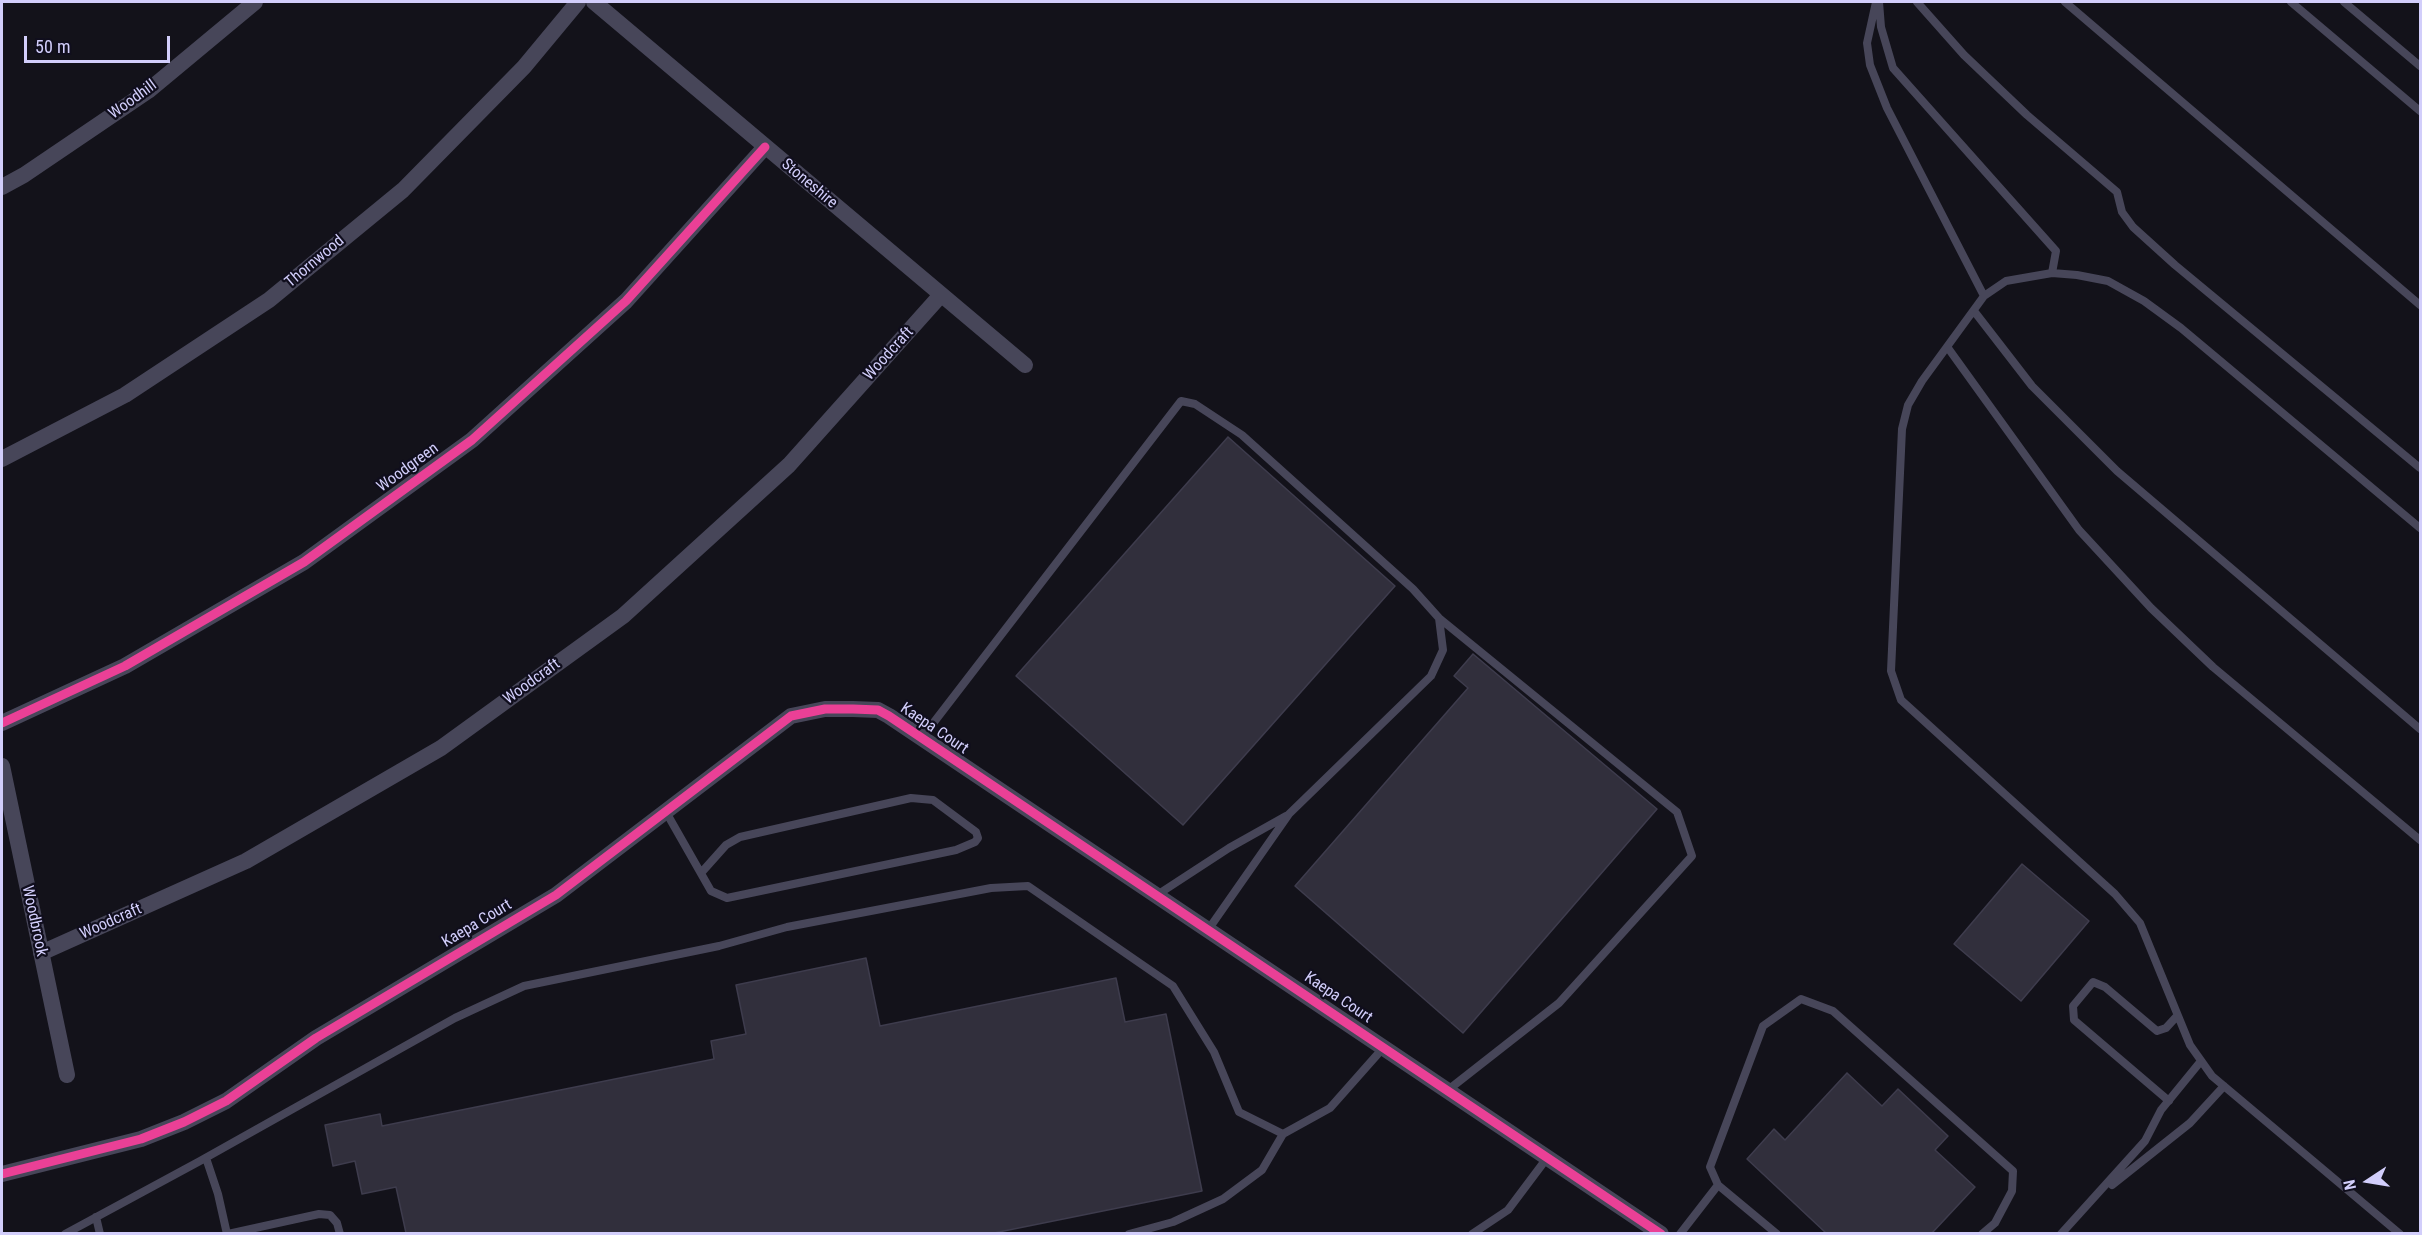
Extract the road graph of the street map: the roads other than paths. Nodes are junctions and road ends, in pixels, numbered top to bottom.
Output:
1 (255, 2) edge
2 (578, 2) edge
3 (594, 2) edge
4 (1878, 2) edge
5 (1917, 2) edge
6 (2065, 2) edge
7 (2291, 2) edge
8 (2344, 2) edge
9 (2421, 66) edge
10 (2421, 111) edge
11 (765, 147) junction
12 (2, 187) edge
13 (2052, 273) junction
14 (940, 296) junction
15 (1984, 296) junction
16 (2421, 305) edge
17 (1974, 311) junction
18 (1948, 348) junction
19 (1025, 365) dead end
20 (2, 459) edge
21 (2421, 468) edge
22 (2421, 528) edge
23 (1439, 618) junction
24 (2, 723) edge
25 (2421, 729) edge
26 (921, 739) junction
27 (2, 766) edge
28 (666, 812) junction
29 (1289, 814) junction
30 (2421, 840) edge
31 (701, 873) junction
32 (1156, 896) junction
33 (1208, 930) junction
34 (41, 953) junction
35 (2177, 1016) junction
36 (1384, 1047) junction
37 (2201, 1061) junction
38 (67, 1075) dead end
39 (2224, 1086) junction
40 (1448, 1090) junction
41 (2169, 1101) junction
42 (1283, 1134) junction
43 (206, 1158) junction
44 (1547, 1158) junction
45 (2, 1174) edge
46 (1718, 1185) junction
47 (2096, 1198) junction
48 (96, 1217) junction
49 (279, 1222) junction
50 (65, 1233) edge
51 (100, 1233) edge
52 (228, 1233) edge
53 (281, 1233) edge
54 (340, 1233) edge
55 (1129, 1233) edge
56 (1472, 1233) edge
57 (1661, 1233) edge
58 (1680, 1233) edge
59 (1777, 1233) edge
60 (1982, 1233) edge
61 (2061, 1233) edge
62 (2400, 1233) edge

1 - 12 street, Woodhill
2 - 20 street, Thornwood
3 - 11 street, Stoneshire
4 - 13 lane
4 - 15 lane
5 - 21 lane
6 - 16 lane
7 - 10 lane
8 - 9 lane
11 - 14 street, Stoneshire
11 - 24 street, Woodgreen
13 - 15 lane
13 - 22 lane
14 - 19 street, Stoneshire
14 - 34 street, Woodcraft
15 - 17 lane
17 - 18 lane
17 - 25 lane
18 - 30 lane
18 - 35 lane
23 - 26 lane
23 - 29 lane
23 - 40 lane
26 - 28 street, Kaepa Court
26 - 32 street, Kaepa Court
27 - 34 street, Woodbrook
28 - 31 lane
28 - 45 street, Kaepa Court
29 - 32 lane
29 - 33 lane
31 - 31 lane
32 - 33 street, Kaepa Court
33 - 36 street, Kaepa Court
34 - 38 street, Woodbrook
35 - 37 lane
35 - 41 lane
36 - 40 street, Kaepa Court
36 - 42 lane
37 - 39 lane
37 - 41 lane
39 - 47 lane
39 - 62 lane
40 - 44 street, Kaepa Court
41 - 47 lane
42 - 43 lane
42 - 55 lane
43 - 48 lane
43 - 52 lane
44 - 56 lane
44 - 57 street, Kaepa Court
46 - 58 lane
46 - 59 lane
46 - 60 lane
47 - 61 lane
48 - 50 lane
48 - 51 lane
49 - 52 lane
49 - 53 lane
49 - 54 lane

